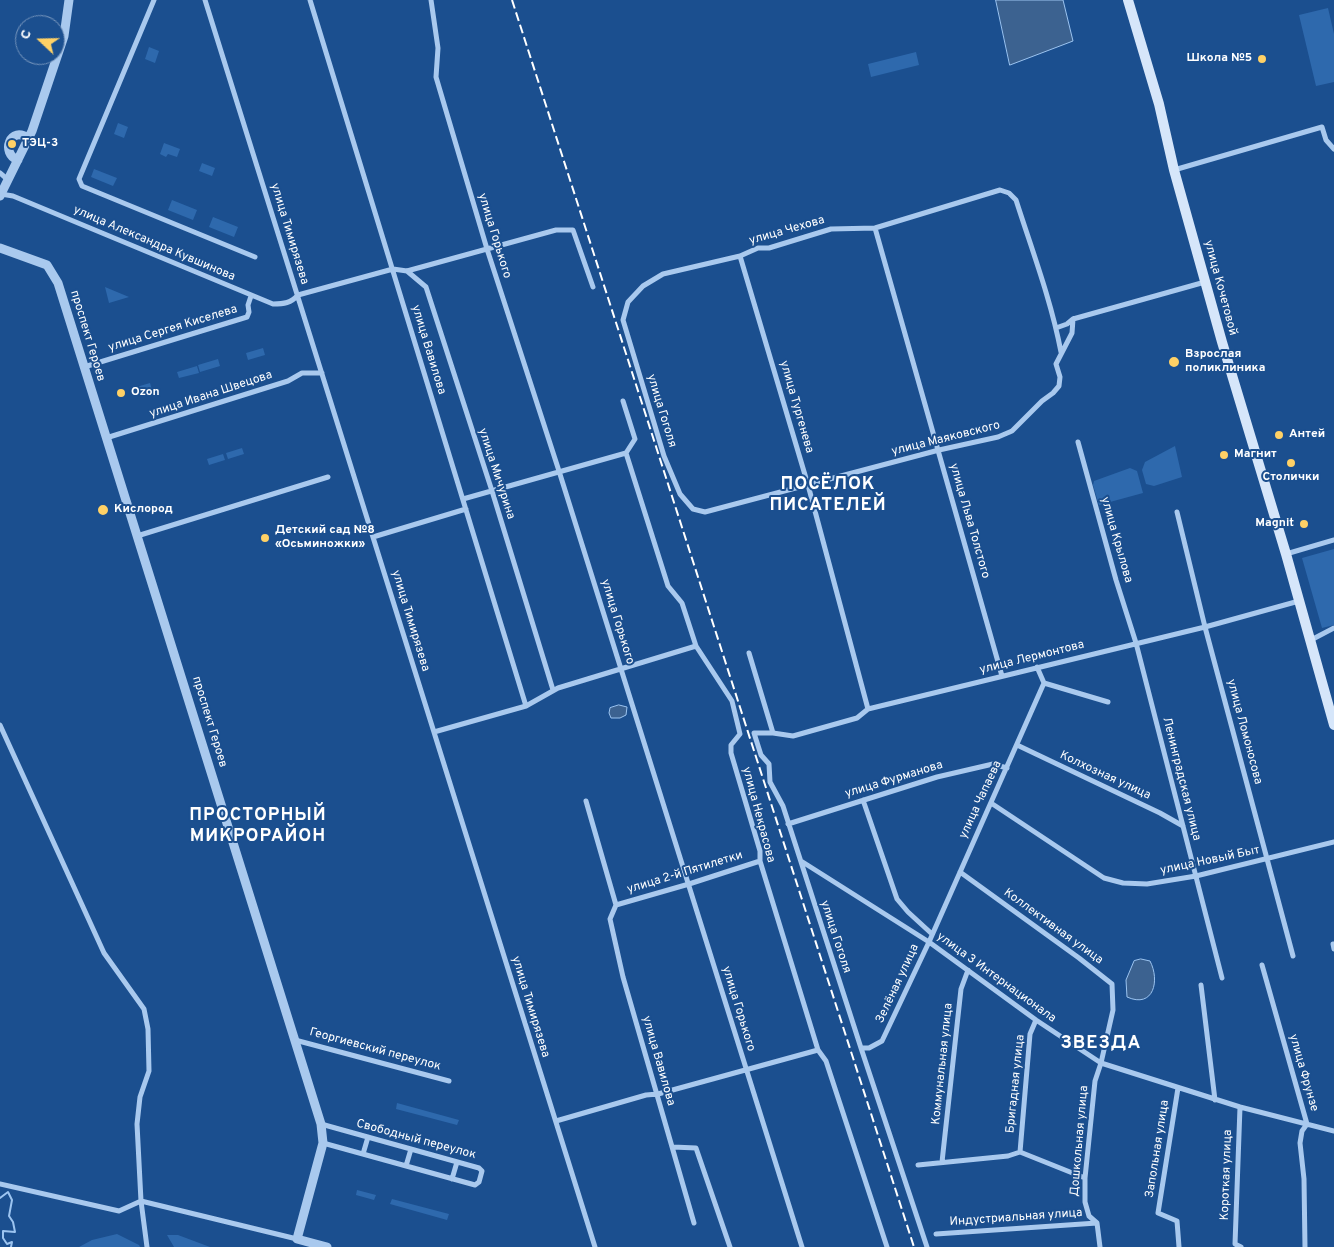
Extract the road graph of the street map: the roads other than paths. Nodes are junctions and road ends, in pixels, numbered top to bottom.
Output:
1 (69, 0) edge
2 (154, 0) edge
3 (206, 0) edge
4 (310, 0) edge
5 (431, 0) edge
6 (1128, 0) edge
7 (29, 139) junction
8 (1334, 149) edge
9 (18, 160) junction
10 (1174, 170) junction
11 (4, 176) edge
12 (0, 195) edge
13 (875, 228) junction
14 (0, 248) edge
15 (487, 249) junction
16 (740, 256) junction
17 (255, 257) dead end
18 (392, 269) junction
19 (407, 272) junction
20 (1206, 282) junction
21 (593, 287) dead end
22 (298, 295) junction
23 (252, 296) junction
24 (628, 302) joint
25 (1073, 319) junction
26 (1056, 328) junction
27 (1061, 352) junction
28 (84, 366) junction
29 (322, 373) junction
30 (623, 400) dead end
31 (106, 438) junction
32 (1078, 442) dead end
33 (939, 450) junction
34 (626, 453) junction
35 (560, 471) junction
36 (328, 477) dead end
37 (808, 484) junction
38 (492, 491) junction
39 (463, 499) junction
40 (466, 509) junction
41 (705, 512) joint
42 (1178, 512) dead end
43 (137, 536) junction
44 (373, 537) junction
45 (1334, 540) edge
46 (1286, 554) junction
47 (1298, 601) junction
48 (1205, 626) junction
49 (1334, 628) edge
50 (1310, 640) junction
51 (1136, 643) junction
52 (696, 646) junction
53 (749, 653) dead end
54 (1038, 667) junction
55 (621, 668) junction
56 (1002, 676) junction
57 (1044, 683) junction
58 (553, 690) junction
59 (1108, 702) dead end
60 (526, 706) junction
61 (868, 709) junction
62 (0, 725) edge
63 (1334, 725) edge
64 (434, 732) junction
65 (773, 733) junction
66 (1017, 745) junction
67 (1007, 768) junction
68 (586, 800) dead end
69 (863, 800) junction
70 (991, 803) junction
71 (788, 824) junction
72 (1183, 826) junction
73 (1334, 842) edge
74 (1267, 859) junction
75 (760, 861) junction
76 (800, 861) junction
77 (960, 872) junction
78 (1196, 876) junction
79 (689, 884) junction
80 (616, 905) junction
81 (932, 934) junction
82 (929, 942) junction
83 (1293, 956) dead end
84 (1262, 965) dead end
85 (968, 970) junction
86 (1222, 978) dead end
87 (1201, 985) dead end
88 (1113, 1010) joint
89 (1036, 1020) junction
90 (295, 1040) junction
91 (861, 1048) junction
92 (818, 1050) junction
93 (1101, 1063) junction
94 (746, 1070) junction
95 (449, 1080) dead end
96 (1178, 1088) junction
97 (658, 1094) junction
98 (1215, 1100) junction
99 (1240, 1108) junction
100 (556, 1121) junction
101 (321, 1124) junction
102 (1308, 1124) junction
103 (1334, 1131) edge
104 (368, 1137) junction
105 (323, 1143) junction
106 (672, 1147) junction
107 (411, 1149) junction
108 (1020, 1152) junction
109 (363, 1154) junction
110 (457, 1162) junction
111 (942, 1162) junction
112 (918, 1165) dead end
113 (406, 1166) junction
114 (452, 1178) junction
115 (1085, 1178) junction
116 (0, 1184) edge
117 (142, 1201) junction
118 (694, 1223) dead end
119 (1097, 1223) junction
120 (936, 1234) dead end
121 (297, 1239) junction
122 (147, 1247) edge
123 (327, 1247) edge
124 (595, 1247) edge
125 (730, 1247) edge
126 (802, 1247) edge
127 (887, 1247) edge
128 (927, 1247) edge
129 (1100, 1247) edge
130 (1179, 1247) edge
131 (1241, 1247) edge
132 (1305, 1247) edge

1 - 7 street
2 - 17 street
3 - 22 street, улица Тимирязева
4 - 18 street, улица Вавилова
5 - 15 street, улица Горького
6 - 10 main road, улица Кочетовой
7 - 9 street
7 - 9 street
8 - 10 street
9 - 11 street
10 - 20 main road, улица Кочетовой
11 - 12 street
12 - 23 street, улица Александра Кувшинова
13 - 16 street, улица Чехова
13 - 26 street, улица Чехова
13 - 33 street, улица Льва Толстого
14 - 28 street, проспект Героев
15 - 19 street
15 - 21 street
15 - 35 street, улица Горького
16 - 24 street, улица Чехова
16 - 37 street, улица Тургенева
18 - 19 street
18 - 22 street, улица Александра Кувшинова
18 - 39 street, улица Вавилова
19 - 38 street, улица Мичурина
20 - 25 street
20 - 46 main road, улица Кочетовой
22 - 23 street, улица Александра Кувшинова
22 - 29 street, улица Тимирязева
23 - 28 street, улица Сергея Киселева
24 - 41 street, улица Гоголя
25 - 26 street
25 - 27 street, улица Маяковского
26 - 27 street
27 - 33 street, улица Маяковского
28 - 31 street, проспект Героев
29 - 31 street, улица Ивана Швецова
29 - 44 street, улица Тимирязева
30 - 34 street
31 - 43 street, проспект Героев
32 - 51 street, улица Крылова
33 - 37 street, улица Маяковского
33 - 56 street, улица Льва Толстого
34 - 35 street
34 - 52 street, улица Некрасова
35 - 38 street
35 - 55 street, улица Горького
36 - 43 street
37 - 41 street, улица Маяковского
37 - 61 street, улица Тургенева
38 - 39 street
38 - 58 street, улица Мичурина
39 - 40 street, улица Вавилова
40 - 44 street
40 - 60 street, улица Вавилова
42 - 48 street, улица Ломоносова
43 - 90 street, проспект Героев
44 - 64 street, улица Тимирязева
45 - 46 street
46 - 47 main road, улица Кочетовой
47 - 48 street, улица Лермонтова
47 - 50 main road, улица Кочетовой
48 - 51 street, улица Лермонтова
48 - 74 street, улица Ломоносова
49 - 50 street
50 - 63 main road, улица Кочетовой
51 - 54 street, улица Лермонтова
51 - 72 street, Ленинградская улица
52 - 55 street
52 - 75 street, улица Некрасова
53 - 65 street
54 - 56 street, улица Лермонтова
54 - 57 street
55 - 58 street
55 - 79 street, улица Горького
56 - 61 street, улица Лермонтова
57 - 59 street
57 - 66 street, улица Чапаева
58 - 60 street
60 - 64 street
61 - 65 street, улица Лермонтова
62 - 117 street
64 - 100 street, улица Тимирязева
65 - 71 street, улица Гоголя
66 - 67 street, улица Чапаева
66 - 72 street, Колхозная улица
67 - 69 street, улица Фурманова
67 - 70 street, улица Чапаева
68 - 80 street
69 - 71 street, улица Фурманова
69 - 81 street
70 - 77 street, улица Чапаева
70 - 78 street, улица Новый Быт
71 - 76 street, улица Гоголя
72 - 78 street, Ленинградская улица
73 - 74 street, улица Новый Быт
74 - 78 street, улица Новый Быт
74 - 83 street, улица Ломоносова
75 - 79 street, улица 2-й Пятилетки
75 - 92 street, улица Некрасова
76 - 82 street, улица 3 Интернационала
76 - 91 street, улица Гоголя
77 - 81 street, улица Чапаева
77 - 88 street, Коллективная улица
78 - 86 street, Ленинградская улица
79 - 80 street, улица 2-й Пятилетки
79 - 94 street, улица Горького
80 - 97 street, улица Вавилова
81 - 82 street, улица Чапаева
82 - 85 street, улица 3 Интернационала
82 - 91 street, Зелёная улица
84 - 102 street, улица Фрунзе
85 - 89 street, улица 3 Интернационала
85 - 111 street, Коммунальная улица
87 - 98 street
88 - 93 street, Дошкольная улица
89 - 93 street, улица 3 Интернационала
89 - 108 street, Бригадная улица
90 - 95 street, Георгиевский переулок
90 - 101 street, проспект Героев
91 - 128 street, улица Гоголя
92 - 94 street
92 - 127 street, улица Некрасова
93 - 96 street, улица 3 Интернационала
93 - 115 street, Дошкольная улица
94 - 97 street
94 - 126 street, улица Горького
96 - 98 street, улица 3 Интернационала
96 - 130 street, Запольная улица
97 - 100 street
97 - 106 street, улица Вавилова
98 - 99 street, улица 3 Интернационала
99 - 102 street, улица 3 Интернационала
99 - 131 street, Короткая улица
100 - 124 street, улица Тимирязева
101 - 104 street, Свободный переулок
101 - 105 street, проспект Героев
102 - 103 street, улица 3 Интернационала
102 - 132 street, улица Фрунзе
104 - 107 street, Свободный переулок
104 - 109 street
105 - 109 street, Свободный переулок
105 - 121 street, проспект Героев
106 - 118 street, улица Вавилова
106 - 125 street
107 - 110 street, Свободный переулок
107 - 113 street
108 - 111 street
108 - 115 street
109 - 113 street, Свободный переулок
110 - 114 street
110 - 114 street, Свободный переулок
111 - 112 street
113 - 114 street, Свободный переулок
115 - 119 street, Дошкольная улица
116 - 117 street
117 - 121 street
117 - 122 street
119 - 120 street, Индустриальная улица
119 - 129 street, Дошкольная улица
121 - 123 street

